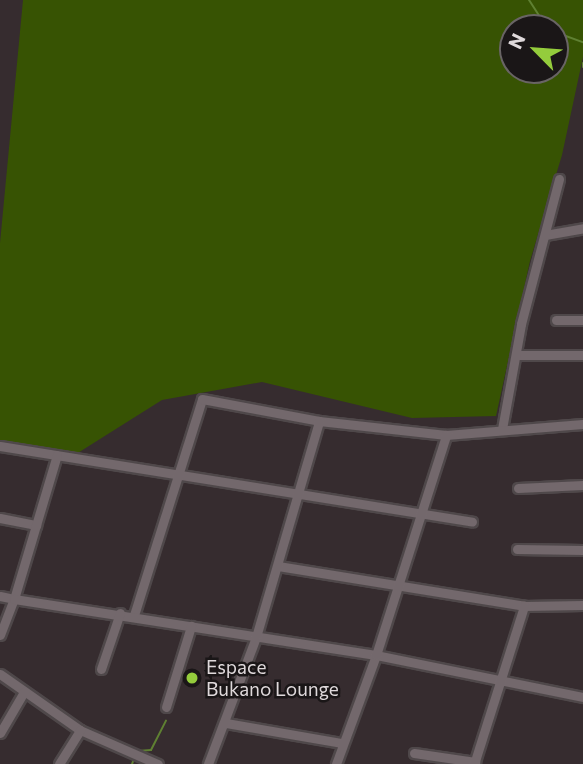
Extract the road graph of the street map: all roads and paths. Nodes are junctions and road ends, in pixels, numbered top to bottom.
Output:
1 (559, 179) dead end
2 (583, 228) edge
3 (545, 235) junction
4 (556, 320) dead end
5 (583, 320) edge
6 (516, 355) junction
7 (583, 355) edge
8 (319, 421) junction
9 (583, 424) edge
10 (502, 429) junction
11 (446, 435) junction
12 (0, 446) edge
13 (57, 455) junction
14 (180, 473) junction
15 (583, 485) edge
16 (518, 488) dead end
17 (298, 493) junction
18 (420, 515) junction
19 (0, 518) edge
20 (472, 522) dead end
21 (36, 525) junction
22 (517, 549) dead end
23 (583, 550) edge
24 (278, 566) junction
25 (399, 585) junction
26 (0, 596) edge
27 (14, 599) junction
28 (583, 605) edge
29 (524, 606) junction
30 (120, 613) junction
31 (134, 615) junction
32 (191, 626) junction
33 (0, 635) edge
34 (256, 637) junction
35 (376, 655) junction
36 (101, 669) dead end
37 (0, 674) edge
38 (501, 679) junction
39 (24, 692) junction
40 (583, 697) edge
41 (166, 707) dead end
42 (226, 723) junction
43 (80, 730) junction
44 (0, 733) edge
45 (342, 743) junction
46 (414, 753) dead end
47 (475, 763) edge
48 (59, 764) edge
49 (158, 764) edge
50 (208, 764) edge
51 (336, 764) edge

1 - 3 street
2 - 3 street
3 - 6 street
4 - 5 street
6 - 7 street
6 - 10 street
8 - 11 street
8 - 14 street
8 - 17 street
9 - 10 street
10 - 11 street
11 - 18 street
12 - 13 street
13 - 14 street
13 - 21 street
14 - 17 street
14 - 31 street
15 - 16 street
17 - 18 street
17 - 24 street
18 - 20 street
18 - 25 street
19 - 21 street
21 - 27 street
22 - 23 street
24 - 25 street
24 - 34 street
25 - 29 street
25 - 35 street
26 - 27 street
27 - 30 street
27 - 33 street
28 - 29 street
29 - 38 street
30 - 31 street
30 - 36 street
31 - 32 street
32 - 34 street
32 - 41 street
34 - 35 street
34 - 42 street
35 - 38 street
35 - 45 street
37 - 39 street
38 - 40 street
38 - 47 street
39 - 43 street
39 - 44 street
42 - 45 street
42 - 50 street
43 - 48 street
43 - 49 street
45 - 51 street
46 - 47 street

